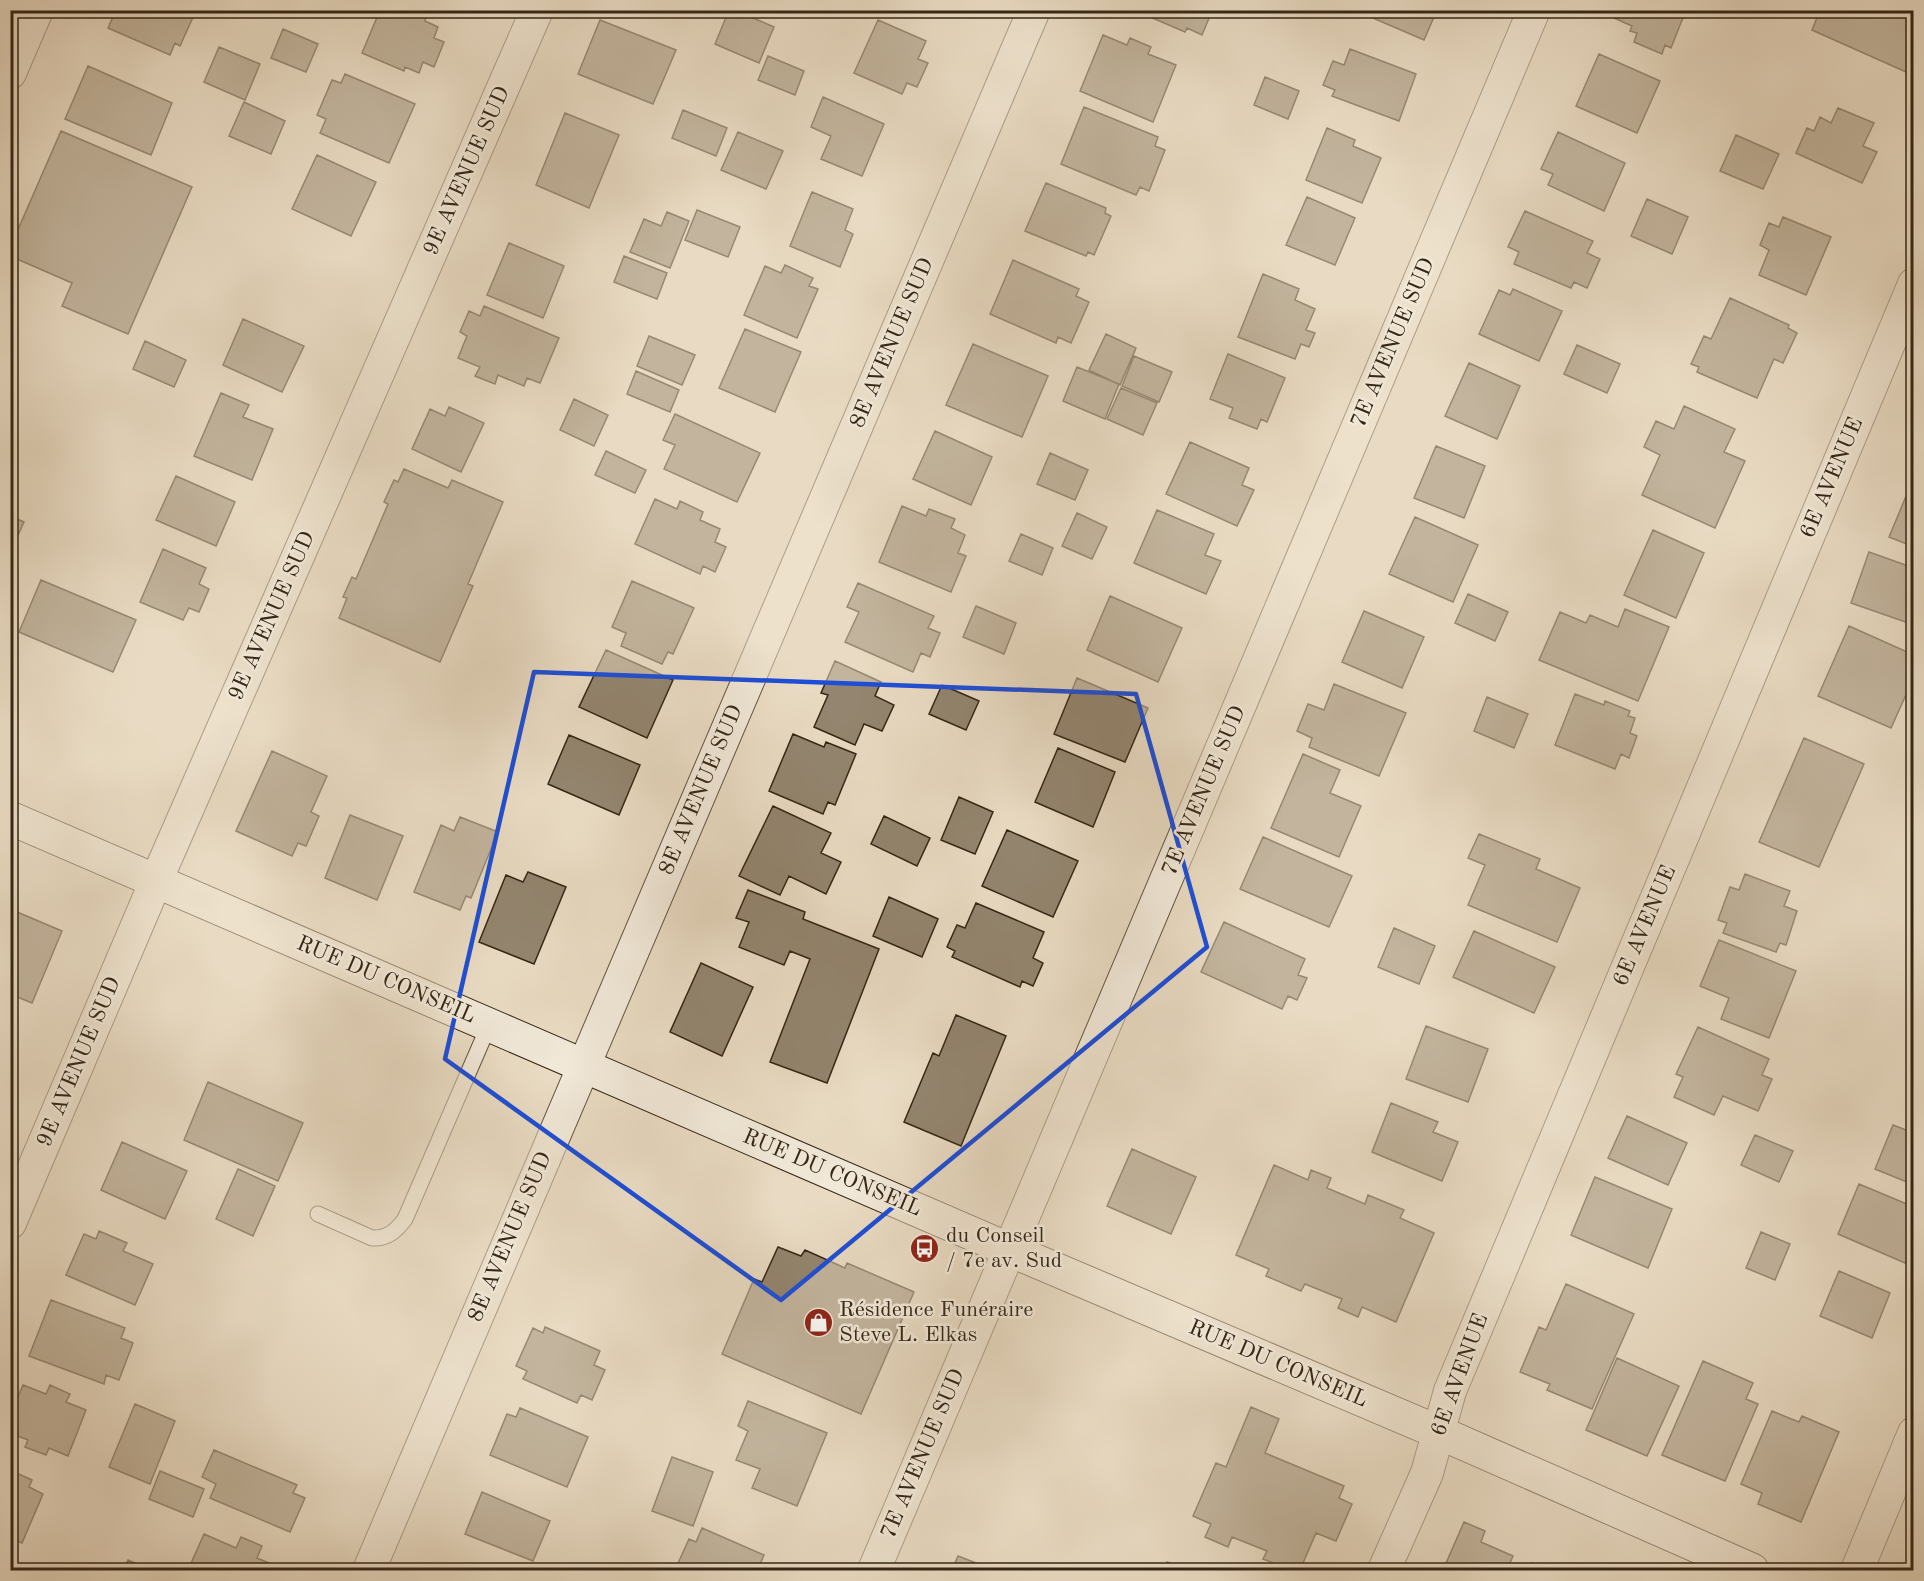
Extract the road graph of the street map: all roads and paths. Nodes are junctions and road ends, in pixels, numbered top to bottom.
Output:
1 (37, 10) edge
2 (537, 10) edge
3 (1035, 10) edge
4 (1534, 10) edge
5 (10, 73) edge
6 (1914, 284) edge
7 (10, 818) edge
8 (156, 881) junction
9 (489, 1025) junction
10 (584, 1066) junction
11 (318, 1214) dead end
12 (10, 1223) edge
13 (1010, 1250) junction
14 (1438, 1432) junction
15 (1914, 1433) edge
16 (369, 1570) edge
17 (874, 1570) edge
18 (1384, 1570) edge
19 (1752, 1570) edge
20 (1857, 1570) edge

1 - 5 street
2 - 8 street, 9E AVENUE SUD
3 - 10 street, 8E AVENUE SUD
4 - 13 street, 7E AVENUE SUD
6 - 14 street, 6E AVENUE
7 - 8 street, RUE DU CONSEIL
8 - 9 street, RUE DU CONSEIL
8 - 12 street, 9E AVENUE SUD
9 - 10 street, RUE DU CONSEIL
9 - 11 lane
10 - 13 street, RUE DU CONSEIL
10 - 16 street, 8E AVENUE SUD
13 - 14 street, RUE DU CONSEIL
13 - 17 street, 7E AVENUE SUD
14 - 18 street, 6E AVENUE
14 - 19 street, RUE DU CONSEIL
15 - 20 street

